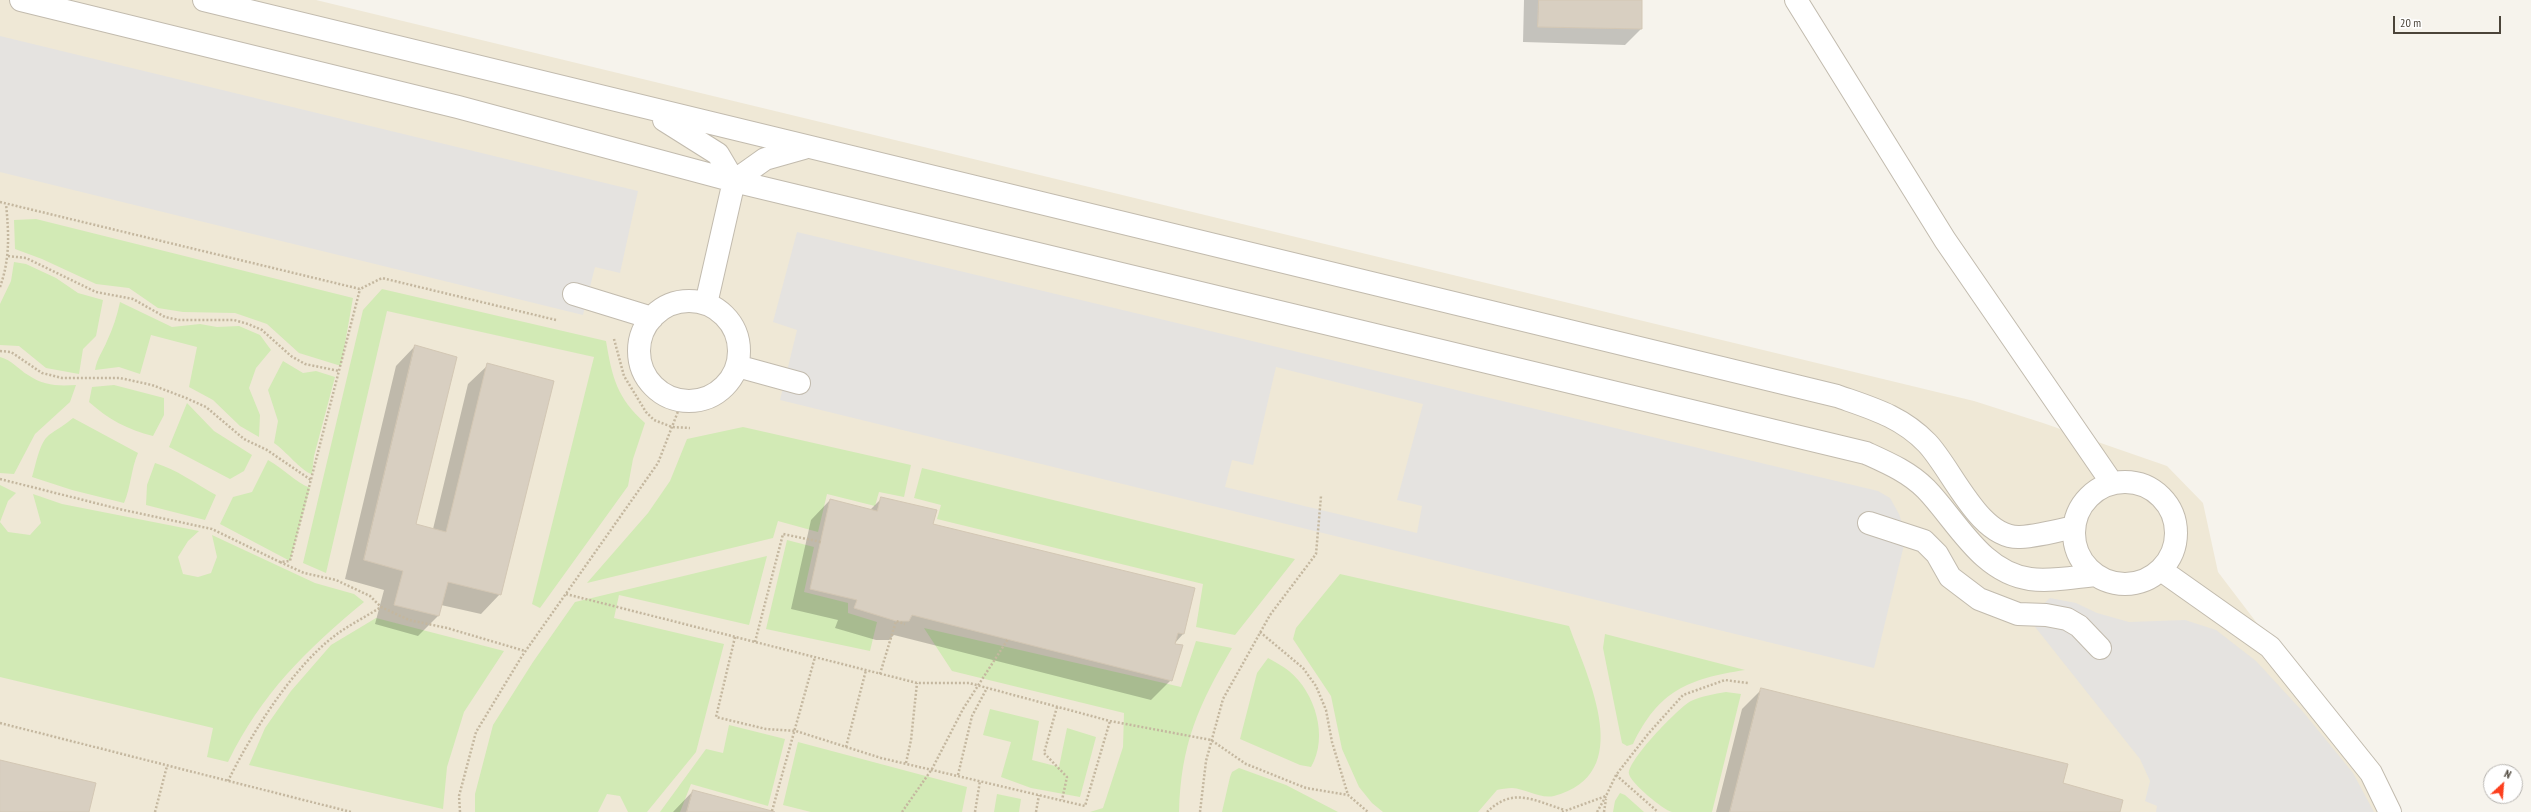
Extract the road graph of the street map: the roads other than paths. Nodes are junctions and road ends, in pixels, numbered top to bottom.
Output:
1 (21, 0) edge
2 (204, 0) edge
3 (1796, 0) edge
4 (640, 107) junction
5 (807, 148) junction
6 (734, 181) junction
7 (574, 294) dead end
8 (706, 304) junction
9 (652, 318) junction
10 (737, 366) junction
11 (799, 383) dead end
12 (2112, 483) junction
13 (1868, 523) dead end
14 (2074, 527) junction
15 (2161, 570) junction
16 (2096, 575) junction
17 (2100, 648) dead end
18 (2390, 812) edge

1 - 6 street
2 - 4 street
3 - 12 street
4 - 5 street
4 - 6 street
5 - 6 street
5 - 14 street
6 - 8 street
6 - 16 street
7 - 9 street
8 - 9 street
8 - 10 street
9 - 10 street
10 - 11 street
12 - 14 street
12 - 15 street
13 - 17 street
14 - 16 street
15 - 16 street
15 - 18 street

